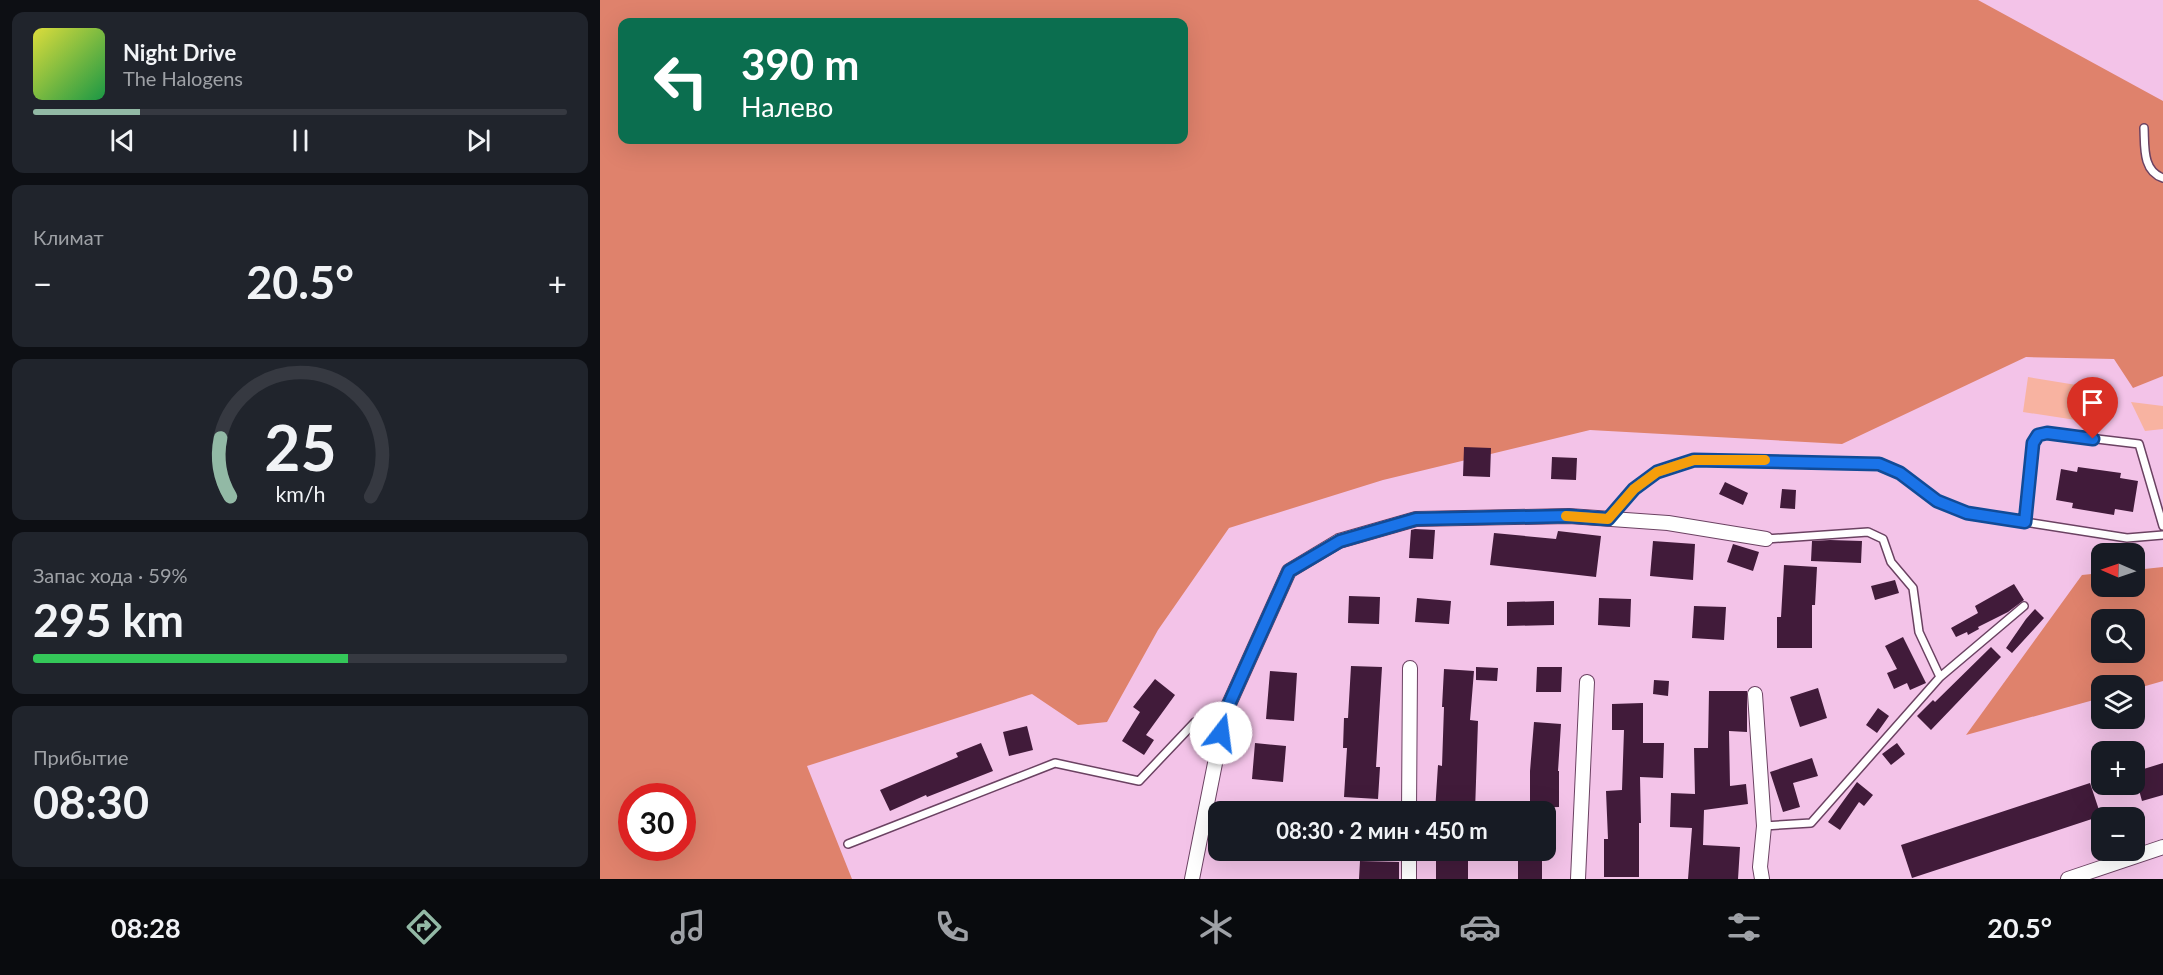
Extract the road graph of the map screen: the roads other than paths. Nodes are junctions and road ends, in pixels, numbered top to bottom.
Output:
1 (2144, 128) dead end
2 (2163, 178) edge
3 (1608, 519) junction
4 (2025, 522) junction
5 (2163, 526) edge
6 (2163, 535) edge
7 (1766, 539) joint
8 (2024, 606) dead end
9 (1410, 668) dead end
10 (1940, 677) junction
11 (1587, 682) dead end
12 (1755, 694) dead end
13 (1225, 713) junction
14 (1409, 801) edge
15 (1764, 826) junction
16 (848, 844) dead end
17 (2163, 847) edge
18 (1409, 861) edge
19 (1192, 879) edge
20 (1409, 879) edge
21 (1578, 879) edge
22 (1762, 879) edge
23 (2068, 879) edge

1 - 2 lane
3 - 4 lane
3 - 7 street
3 - 13 street
4 - 5 lane
4 - 6 lane
7 - 10 lane
8 - 10 lane
9 - 14 street
10 - 15 lane
11 - 21 street
12 - 15 street
13 - 16 lane
13 - 19 street
15 - 22 street
17 - 23 street
18 - 20 street

